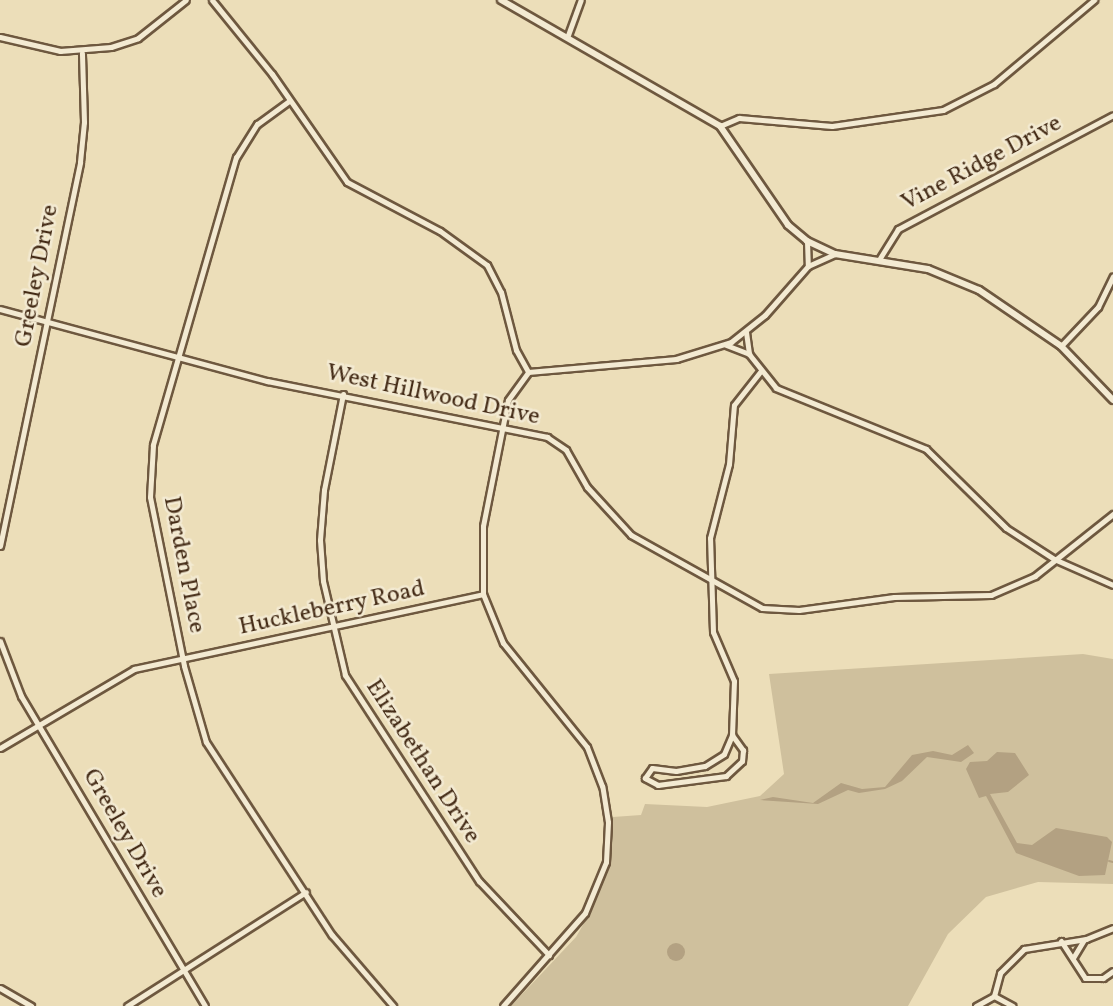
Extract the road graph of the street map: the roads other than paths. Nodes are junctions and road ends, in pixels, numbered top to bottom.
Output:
1 (186, 0) edge
2 (212, 0) edge
3 (500, 0) edge
4 (581, 0) edge
5 (1094, 0) edge
6 (568, 36) junction
7 (0, 37) edge
8 (82, 53) junction
9 (289, 101) junction
10 (1113, 115) edge
11 (720, 126) junction
12 (807, 242) junction
13 (835, 254) junction
14 (880, 258) junction
15 (808, 266) junction
16 (1113, 276) edge
17 (0, 309) edge
18 (48, 320) junction
19 (746, 332) junction
20 (724, 345) junction
21 (1061, 346) junction
22 (178, 354) junction
23 (749, 354) junction
24 (528, 372) junction
25 (760, 372) junction
26 (343, 394) junction
27 (1113, 400) edge
28 (502, 425) junction
29 (1113, 514) edge
30 (0, 546) edge
31 (1054, 559) junction
32 (711, 582) junction
33 (1113, 585) edge
34 (484, 594) junction
35 (334, 626) junction
36 (0, 641) edge
37 (183, 657) junction
38 (37, 725) junction
39 (732, 735) junction
40 (0, 748) edge
41 (705, 766) junction
42 (709, 780) junction
43 (306, 892) junction
44 (1113, 928) edge
45 (1106, 933) junction
46 (1113, 937) edge
47 (1084, 940) junction
48 (1061, 941) junction
49 (549, 955) junction
50 (1072, 959) junction
51 (184, 971) junction
52 (1113, 971) edge
53 (0, 988) edge
54 (994, 996) junction
55 (31, 1006) edge
56 (127, 1006) edge
57 (205, 1006) edge
58 (393, 1006) edge
59 (503, 1006) edge
60 (976, 1006) edge
61 (1013, 1006) edge

1 - 8 street
2 - 9 street
3 - 6 street
4 - 6 street
5 - 11 street
6 - 11 street
7 - 8 street
8 - 18 street, Greeley Drive
9 - 22 street, Darden Place
9 - 24 street
10 - 14 street, Vine Ridge Drive
11 - 12 street
12 - 13 street
12 - 15 street
13 - 14 street
13 - 15 street
14 - 21 street
15 - 19 street
16 - 21 street
17 - 18 street, West Hillwood Drive
18 - 22 street, West Hillwood Drive
18 - 30 street, Greeley Drive
19 - 20 street
19 - 23 street
20 - 23 street
20 - 24 street
21 - 27 street
22 - 26 street, West Hillwood Drive
22 - 37 street, Darden Place
23 - 25 street
24 - 28 street
25 - 31 street
25 - 32 street
26 - 28 street, West Hillwood Drive
26 - 35 street, Elizabethan Drive
28 - 32 street, West Hillwood Drive
28 - 34 street
29 - 31 street, West Hillwood Drive
31 - 32 street, West Hillwood Drive
31 - 33 street
32 - 39 street
34 - 35 street, Huckleberry Road
34 - 49 street
35 - 37 street, Huckleberry Road
35 - 49 street, Elizabethan Drive
36 - 38 street, Greeley Drive
37 - 38 street, Huckleberry Road
37 - 43 street, Darden Place
38 - 40 street, Huckleberry Road
38 - 51 street, Greeley Drive
39 - 41 street
39 - 42 street
41 - 42 street
41 - 42 street
43 - 51 street
43 - 58 street, Darden Place
44 - 45 street
45 - 46 street
45 - 47 street
47 - 48 street
47 - 50 street
48 - 50 street
48 - 54 street
49 - 59 street
50 - 52 street
51 - 56 street
51 - 57 street, Greeley Drive
53 - 55 street
54 - 60 street
54 - 61 street

